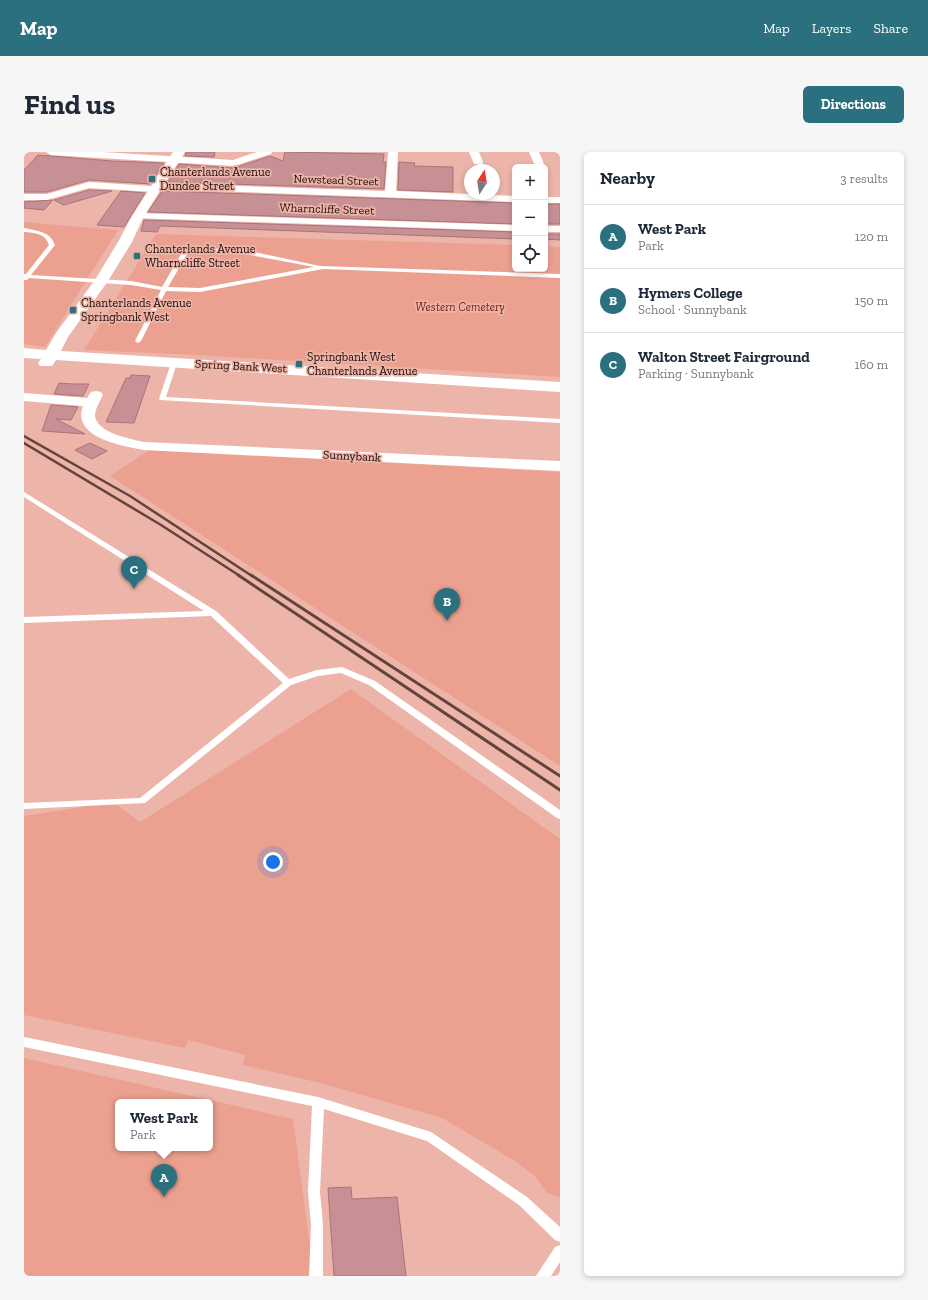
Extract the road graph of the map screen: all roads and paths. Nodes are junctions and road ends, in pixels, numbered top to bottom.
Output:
1 (52, 152) edge
2 (267, 152) edge
3 (393, 152) edge
4 (474, 152) edge
5 (534, 152) edge
6 (176, 156) edge
7 (478, 162) dead end
8 (540, 164) dead end
9 (155, 188) junction
10 (390, 195) junction
11 (24, 197) edge
12 (512, 199) edge
13 (548, 200) edge
14 (560, 200) edge
15 (138, 216) junction
16 (512, 228) edge
17 (548, 229) edge
18 (560, 229) edge
19 (24, 230) edge
20 (323, 268) junction
21 (560, 276) edge
22 (25, 277) edge
23 (107, 282) junction
24 (164, 289) junction
25 (90, 319) dead end
26 (138, 341) dead end
27 (24, 353) edge
28 (49, 359) junction
29 (24, 361) edge
30 (174, 363) junction
31 (560, 387) edge
32 (24, 397) edge
33 (560, 421) edge
34 (560, 466) edge
35 (24, 494) edge
36 (213, 614) junction
37 (24, 620) edge
38 (288, 683) junction
39 (24, 806) edge
40 (560, 816) edge
41 (24, 1042) edge
42 (318, 1102) junction
43 (560, 1236) edge
44 (560, 1251) edge
45 (316, 1276) edge
46 (543, 1276) edge

1 - 6 street
2 - 6 street
3 - 10 street
4 - 7 street
5 - 8 street
6 - 9 street
9 - 10 street, Newstead Street
9 - 11 street, Newstead Street
9 - 15 street
10 - 12 street, Newstead Street
13 - 14 street
15 - 16 street, Wharncliffe Street
15 - 23 street
17 - 18 street
19 - 22 lane
20 - 21 lane
20 - 24 lane
20 - 24 lane
22 - 23 lane
23 - 24 lane
23 - 25 street
23 - 28 street
24 - 26 lane
27 - 28 street, Spring Bank West
28 - 29 street, Spring Bank West
28 - 30 street, Spring Bank West
30 - 31 street, Spring Bank West
30 - 33 lane
32 - 34 street, Sunnybank
35 - 36 lane
36 - 37 lane
36 - 38 lane
38 - 39 lane
38 - 40 lane
41 - 42 lane
42 - 43 lane
42 - 45 lane
44 - 46 lane

